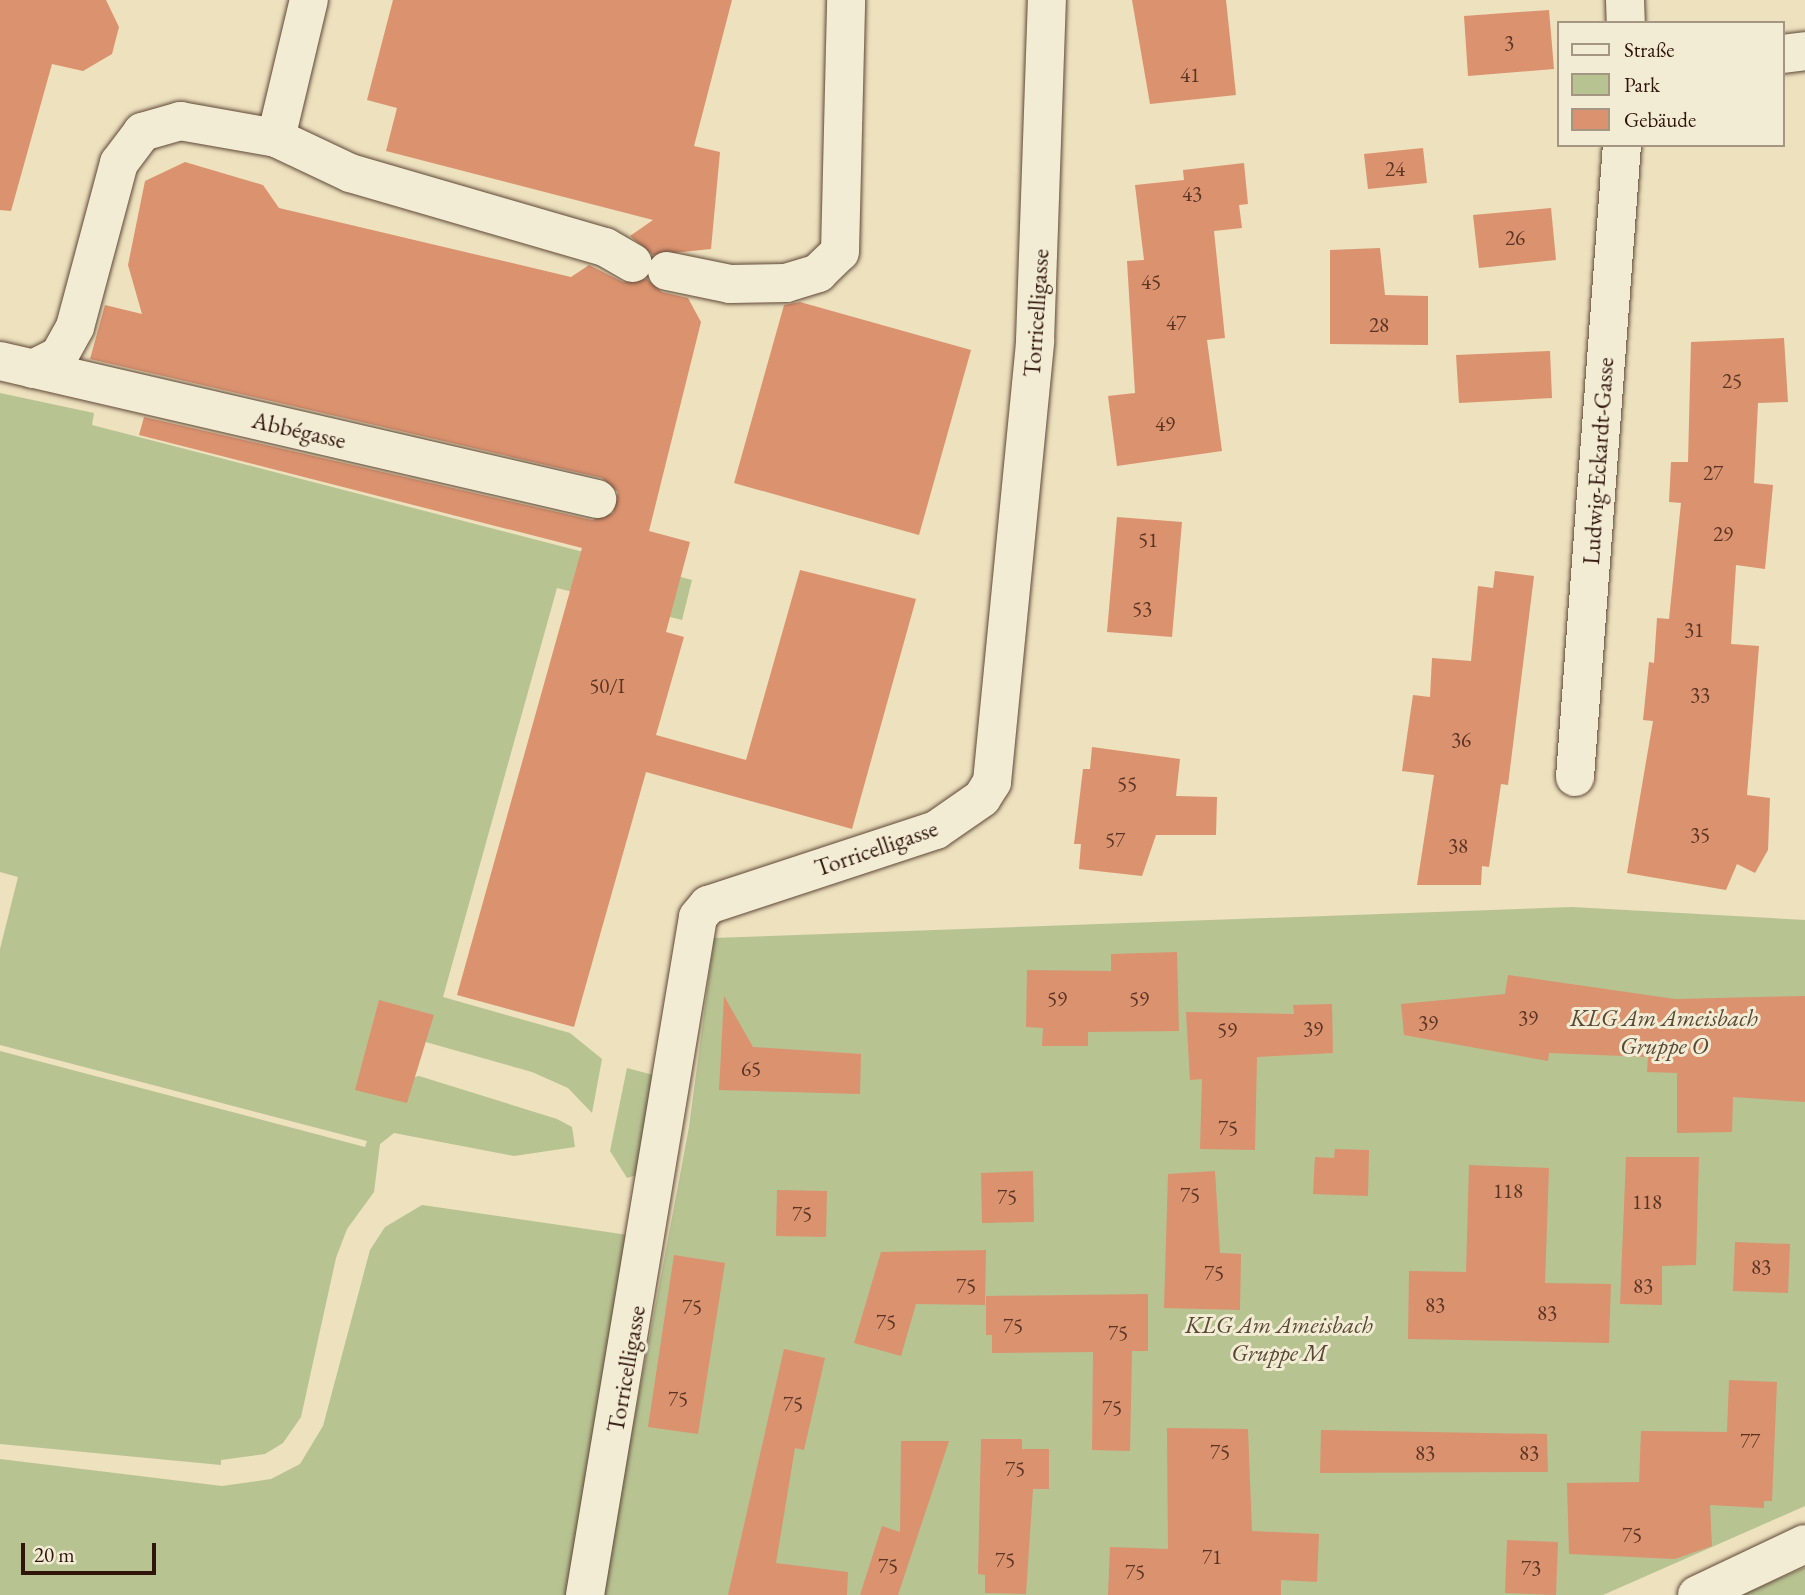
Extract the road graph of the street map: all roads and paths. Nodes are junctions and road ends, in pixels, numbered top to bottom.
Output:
1 (309, 0) edge
2 (846, 0) edge
3 (1047, 0) edge
4 (1625, 0) edge
5 (1626, 21) edge
6 (1805, 51) edge
7 (1784, 54) edge
8 (276, 138) junction
9 (1622, 147) edge
10 (17, 365) edge
11 (597, 499) dead end
12 (1575, 777) dead end
13 (1805, 1544) edge
14 (585, 1595) edge
15 (1697, 1595) edge

1 - 8 street
2 - 8 street
3 - 14 street, Torricelligasse
4 - 5 street
6 - 7 street
8 - 10 street
9 - 12 street, Ludwig-Eckardt-Gasse
10 - 11 street, Abbégasse
13 - 15 street

